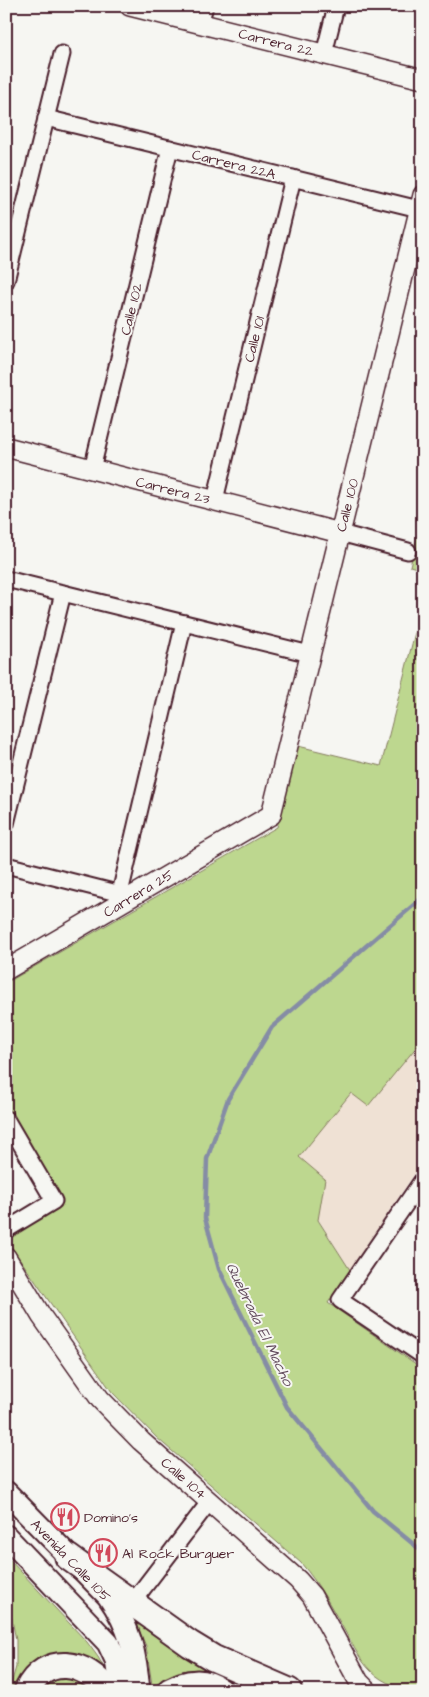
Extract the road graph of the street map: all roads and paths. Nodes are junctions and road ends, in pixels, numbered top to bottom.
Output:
1 (130, 6) edge
2 (336, 6) edge
3 (202, 15) edge
4 (62, 54) dead end
5 (324, 54) junction
6 (423, 79) edge
7 (46, 118) junction
8 (170, 148) junction
9 (293, 178) junction
10 (422, 204) edge
11 (6, 280) edge
12 (6, 447) edge
13 (92, 469) junction
14 (215, 500) junction
15 (340, 533) junction
16 (408, 550) dead end
17 (6, 579) edge
18 (63, 593) junction
19 (184, 623) junction
20 (310, 654) junction
21 (271, 815) joint
22 (6, 824) edge
23 (6, 865) edge
24 (126, 895) junction
25 (6, 970) edge
26 (6, 1119) edge
27 (423, 1179) edge
28 (6, 1230) edge
29 (6, 1257) edge
30 (423, 1356) edge
31 (6, 1492) edge
32 (210, 1501) junction
33 (6, 1536) edge
34 (68, 1557) junction
35 (132, 1603) junction
36 (28, 1691) edge
37 (107, 1691) edge
38 (121, 1691) edge
39 (139, 1691) edge
40 (170, 1691) edge
41 (220, 1691) edge
42 (289, 1691) edge
43 (368, 1691) edge

1 - 3 street, Carrera 22
2 - 5 street
3 - 5 street, Carrera 22
4 - 7 street
5 - 6 street, Carrera 22
7 - 8 street, Carrera 22A
7 - 11 street
8 - 9 street, Carrera 22A
8 - 13 street, Calle 102
9 - 10 street, Carrera 22A
9 - 14 street, Calle 101
10 - 15 street, Calle 100
12 - 13 street, Carrera 23
13 - 14 street, Carrera 23
14 - 15 street, Carrera 23
15 - 16 street
15 - 20 street, Calle 100
17 - 18 street
18 - 19 street
18 - 22 street
19 - 20 street
19 - 24 street
20 - 21 street, Calle 100
21 - 24 street, Carrera 25
23 - 24 street
24 - 25 street, Carrera 25
26 - 28 street
27 - 30 street
29 - 32 street, Calle 104
31 - 34 main road, Avenida Calle 105
32 - 35 street
32 - 43 street, Calle 104
33 - 38 main road
34 - 35 highway
34 - 39 main road, Avenida Calle 105
35 - 42 highway
36 - 37 highway
40 - 41 highway

